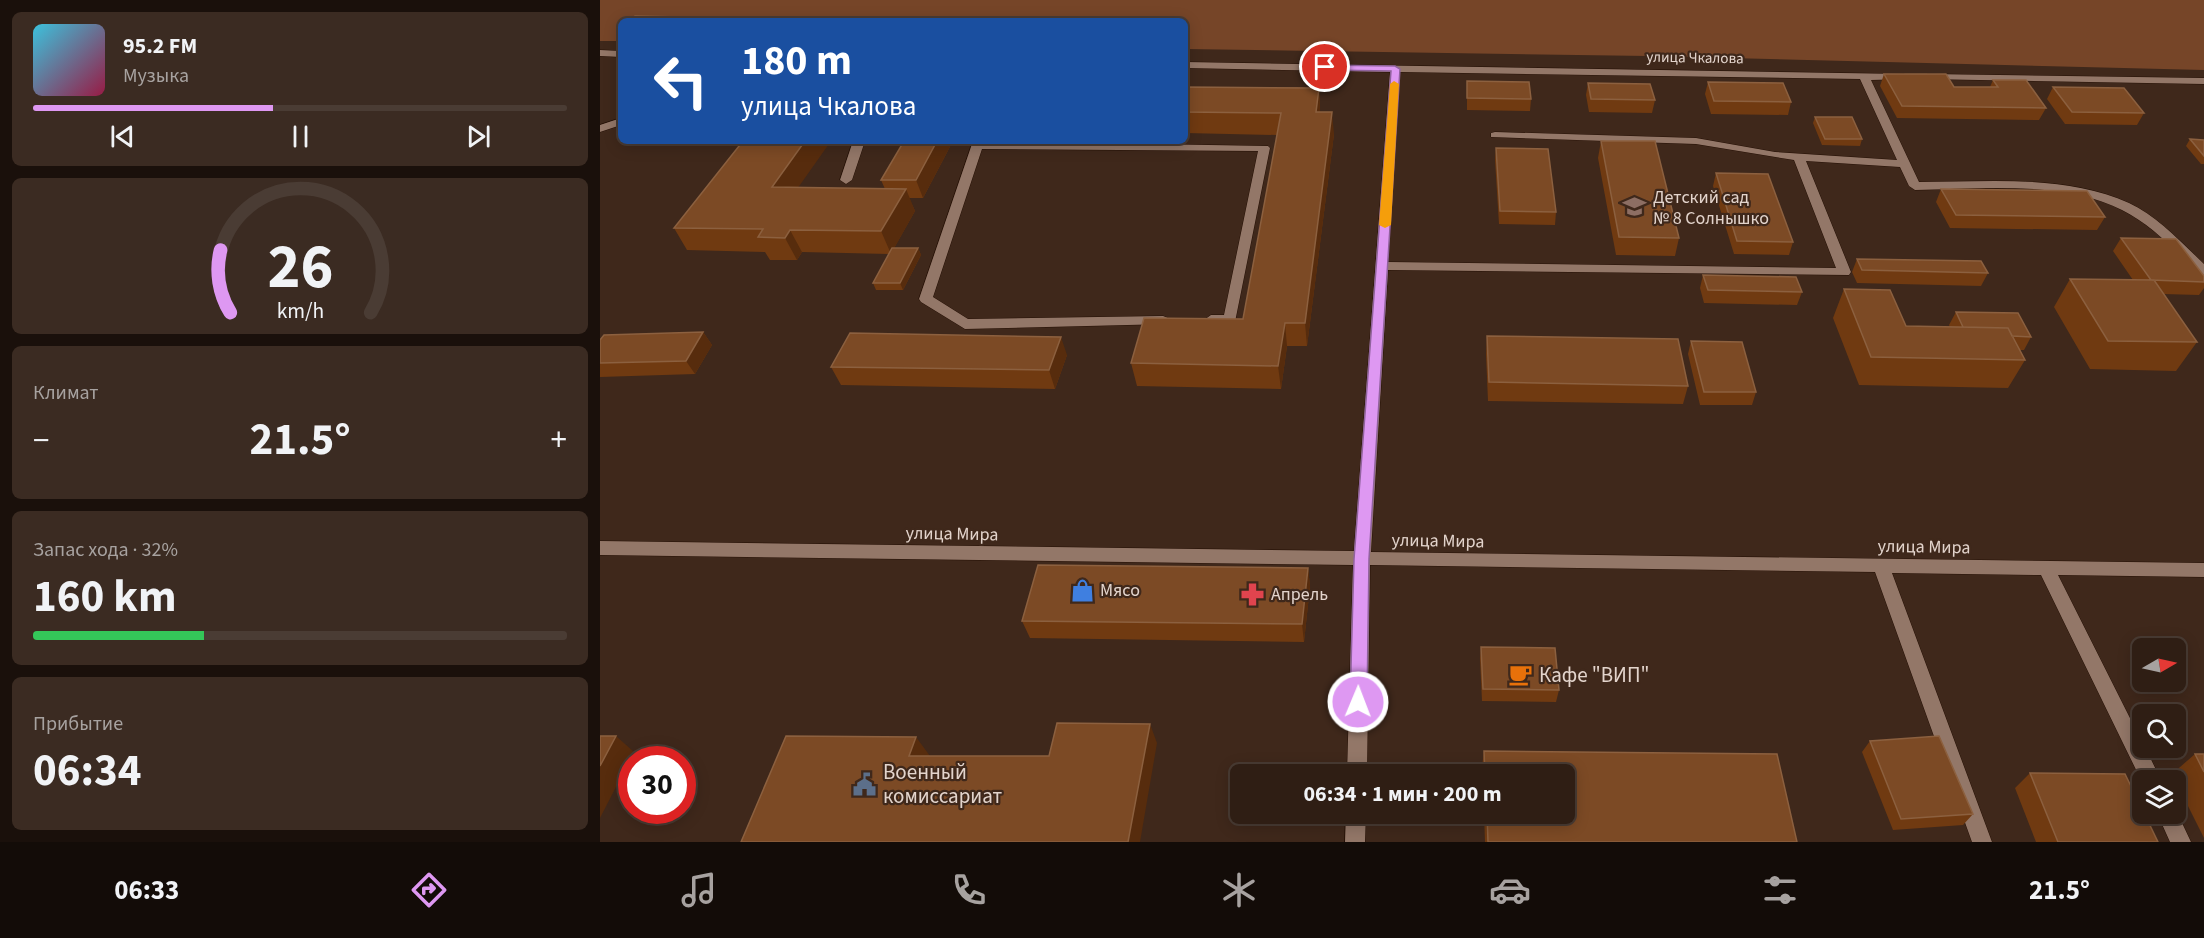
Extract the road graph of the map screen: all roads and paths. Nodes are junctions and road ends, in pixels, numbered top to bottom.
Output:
1 (600, 53) edge
2 (618, 54) edge
3 (1188, 65) edge
4 (1395, 69) junction
5 (1864, 76) junction
6 (2204, 81) edge
7 (618, 123) edge
8 (601, 129) edge
9 (1495, 135) dead end
10 (858, 144) edge
11 (977, 144) edge
12 (1034, 144) edge
13 (1799, 157) junction
14 (1905, 164) junction
15 (846, 180) dead end
16 (1382, 266) junction
17 (2204, 271) edge
18 (1173, 320) edge
19 (1196, 320) edge
20 (600, 548) edge
21 (1362, 559) junction
22 (1881, 566) junction
23 (2046, 568) junction
24 (2204, 570) edge
25 (1357, 764) edge
26 (2146, 770) edge
27 (1356, 824) edge
28 (2172, 824) edge
29 (1355, 842) edge
30 (1982, 842) edge
31 (2181, 842) edge

1 - 2 street
3 - 4 street, улица Чкалова
4 - 5 street, улица Чкалова
4 - 16 street
5 - 6 street, улица Чкалова
5 - 14 street
7 - 8 street
9 - 13 street
10 - 15 street
11 - 18 street
12 - 19 street
13 - 14 street
13 - 16 street
14 - 17 street
16 - 21 street
20 - 21 street, улица Мира
21 - 22 street, улица Мира
21 - 25 street
22 - 23 street, улица Мира
22 - 30 street
23 - 24 street, улица Мира
23 - 26 street
27 - 29 street
28 - 31 street

